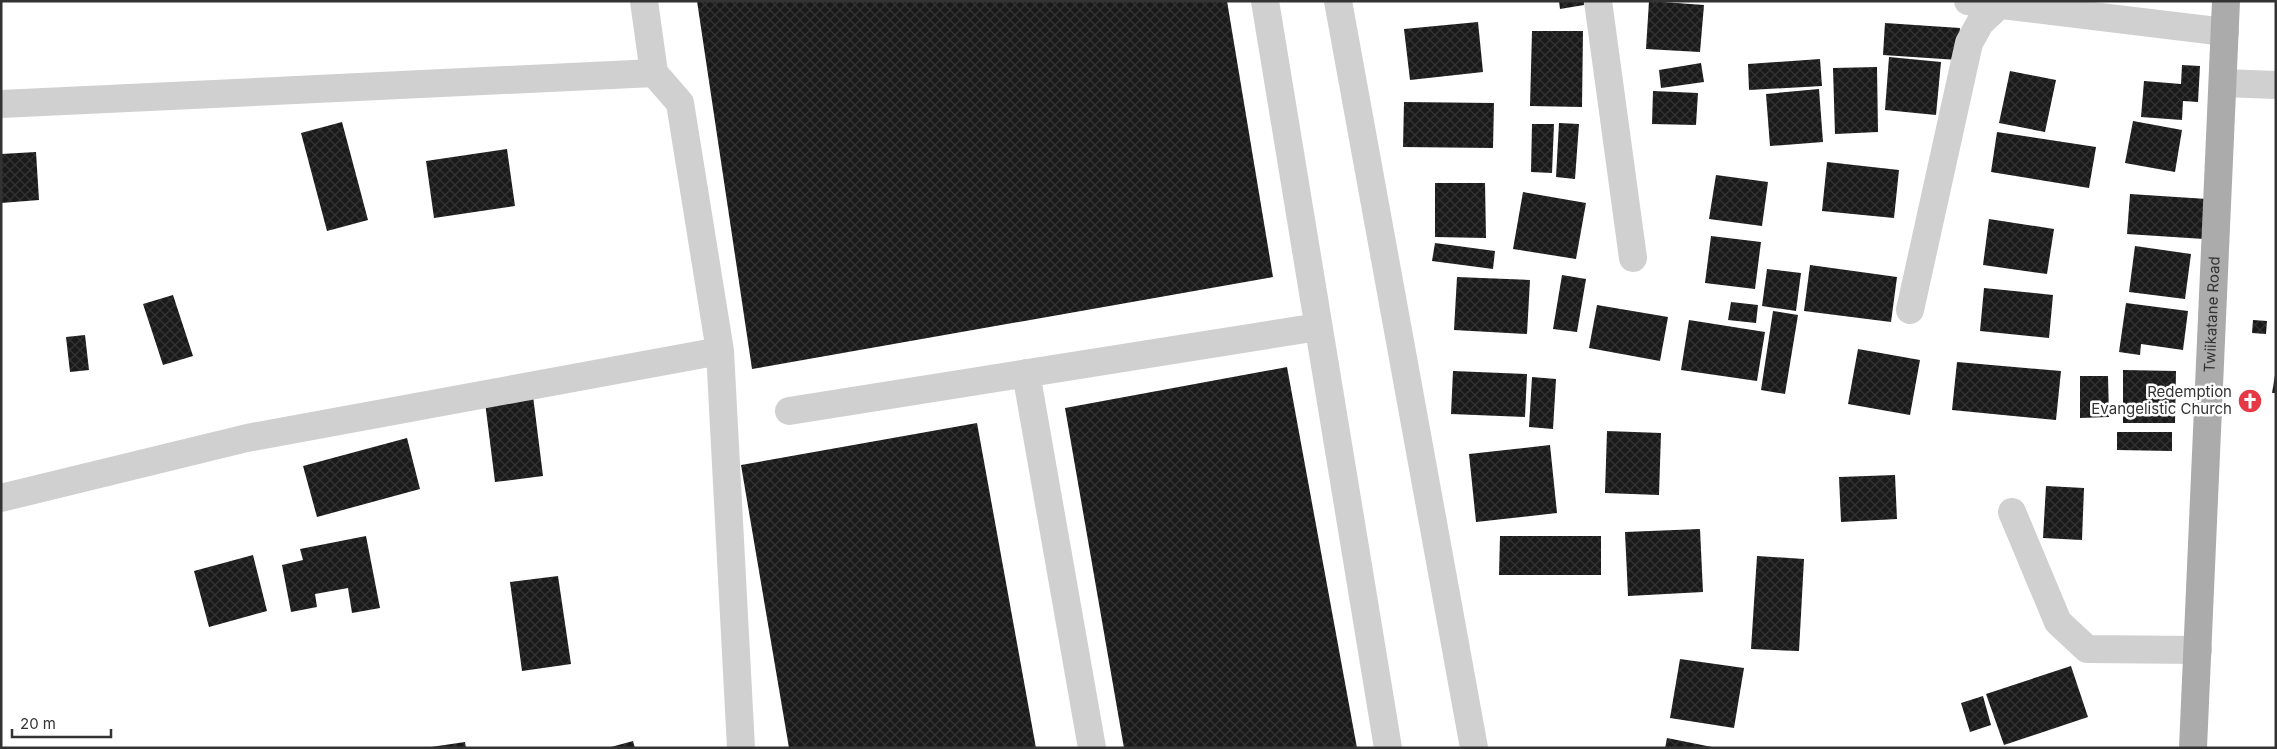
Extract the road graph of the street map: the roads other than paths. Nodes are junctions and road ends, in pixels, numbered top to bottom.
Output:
1 (644, 1) edge
2 (1265, 1) edge
3 (1338, 1) edge
4 (1598, 1) edge
5 (1968, 1) edge
6 (2226, 1) edge
7 (2000, 5) junction
8 (2225, 32) junction
9 (654, 73) junction
10 (2223, 83) junction
11 (2276, 86) edge
12 (1, 104) edge
13 (1633, 258) dead end
14 (1910, 310) dead end
15 (1318, 327) junction
16 (720, 351) junction
17 (1026, 373) junction
18 (789, 411) dead end
19 (1, 498) edge
20 (2012, 512) dead end
21 (2198, 650) junction
22 (741, 748) edge
23 (1092, 748) edge
24 (1388, 748) edge
25 (1474, 748) edge
26 (2193, 748) edge

1 - 9 street
2 - 15 street
3 - 25 street
4 - 13 street
5 - 7 street
6 - 8 main road, Twiikatane Road
7 - 8 street
7 - 14 street
8 - 10 main road, Twiikatane Road
9 - 12 street
9 - 16 street
10 - 11 street
10 - 21 main road, Twiikatane Road
15 - 17 street
15 - 24 street
16 - 19 street
16 - 22 street
17 - 18 street
17 - 23 street
20 - 21 street
21 - 26 main road, Twiikatane Road

